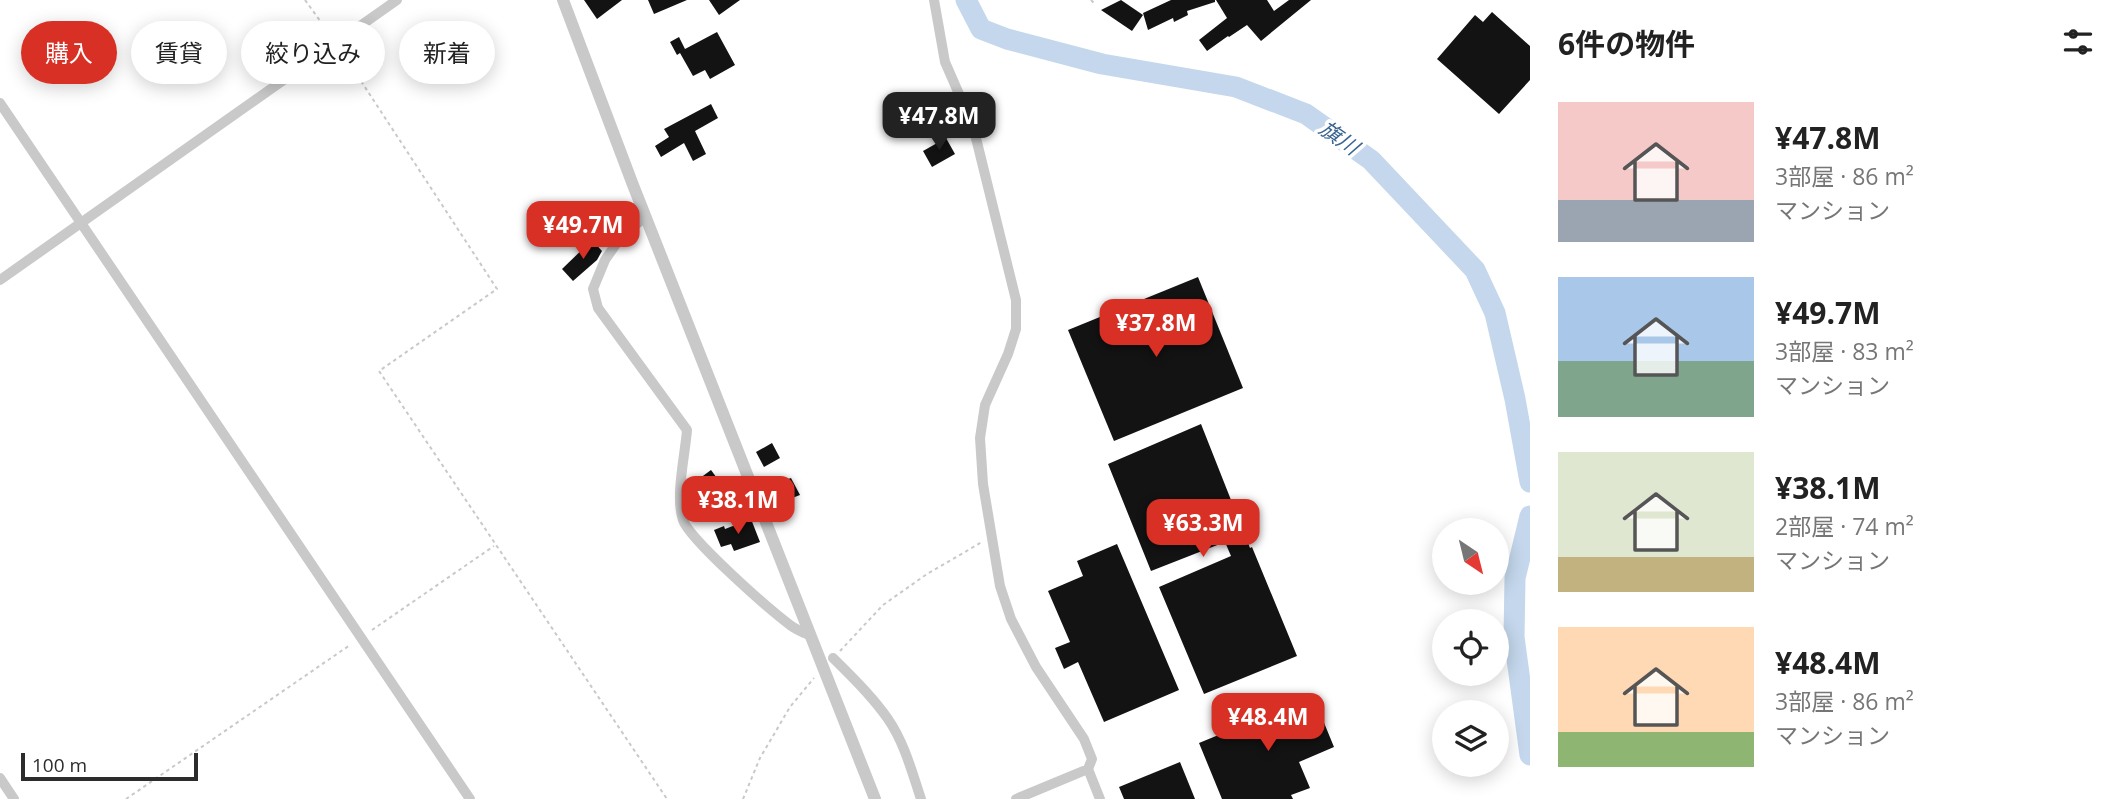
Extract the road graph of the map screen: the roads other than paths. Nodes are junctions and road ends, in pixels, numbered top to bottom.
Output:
1 (397, 0) edge
2 (563, 0) edge
3 (934, 0) edge
4 (0, 103) edge
5 (646, 217) junction
6 (82, 223) junction
7 (0, 280) edge
8 (809, 635) junction
9 (833, 658) road end
10 (1088, 769) junction
11 (0, 778) edge
12 (14, 799) edge
13 (470, 799) edge
14 (875, 799) edge
15 (921, 799) edge
16 (1016, 799) edge
17 (1100, 799) edge

1 - 6 street
2 - 5 street
3 - 10 street
4 - 6 street
5 - 8 street
5 - 8 street
6 - 7 street
6 - 13 street
8 - 14 street
9 - 15 street
10 - 16 street
10 - 17 street
11 - 12 street

